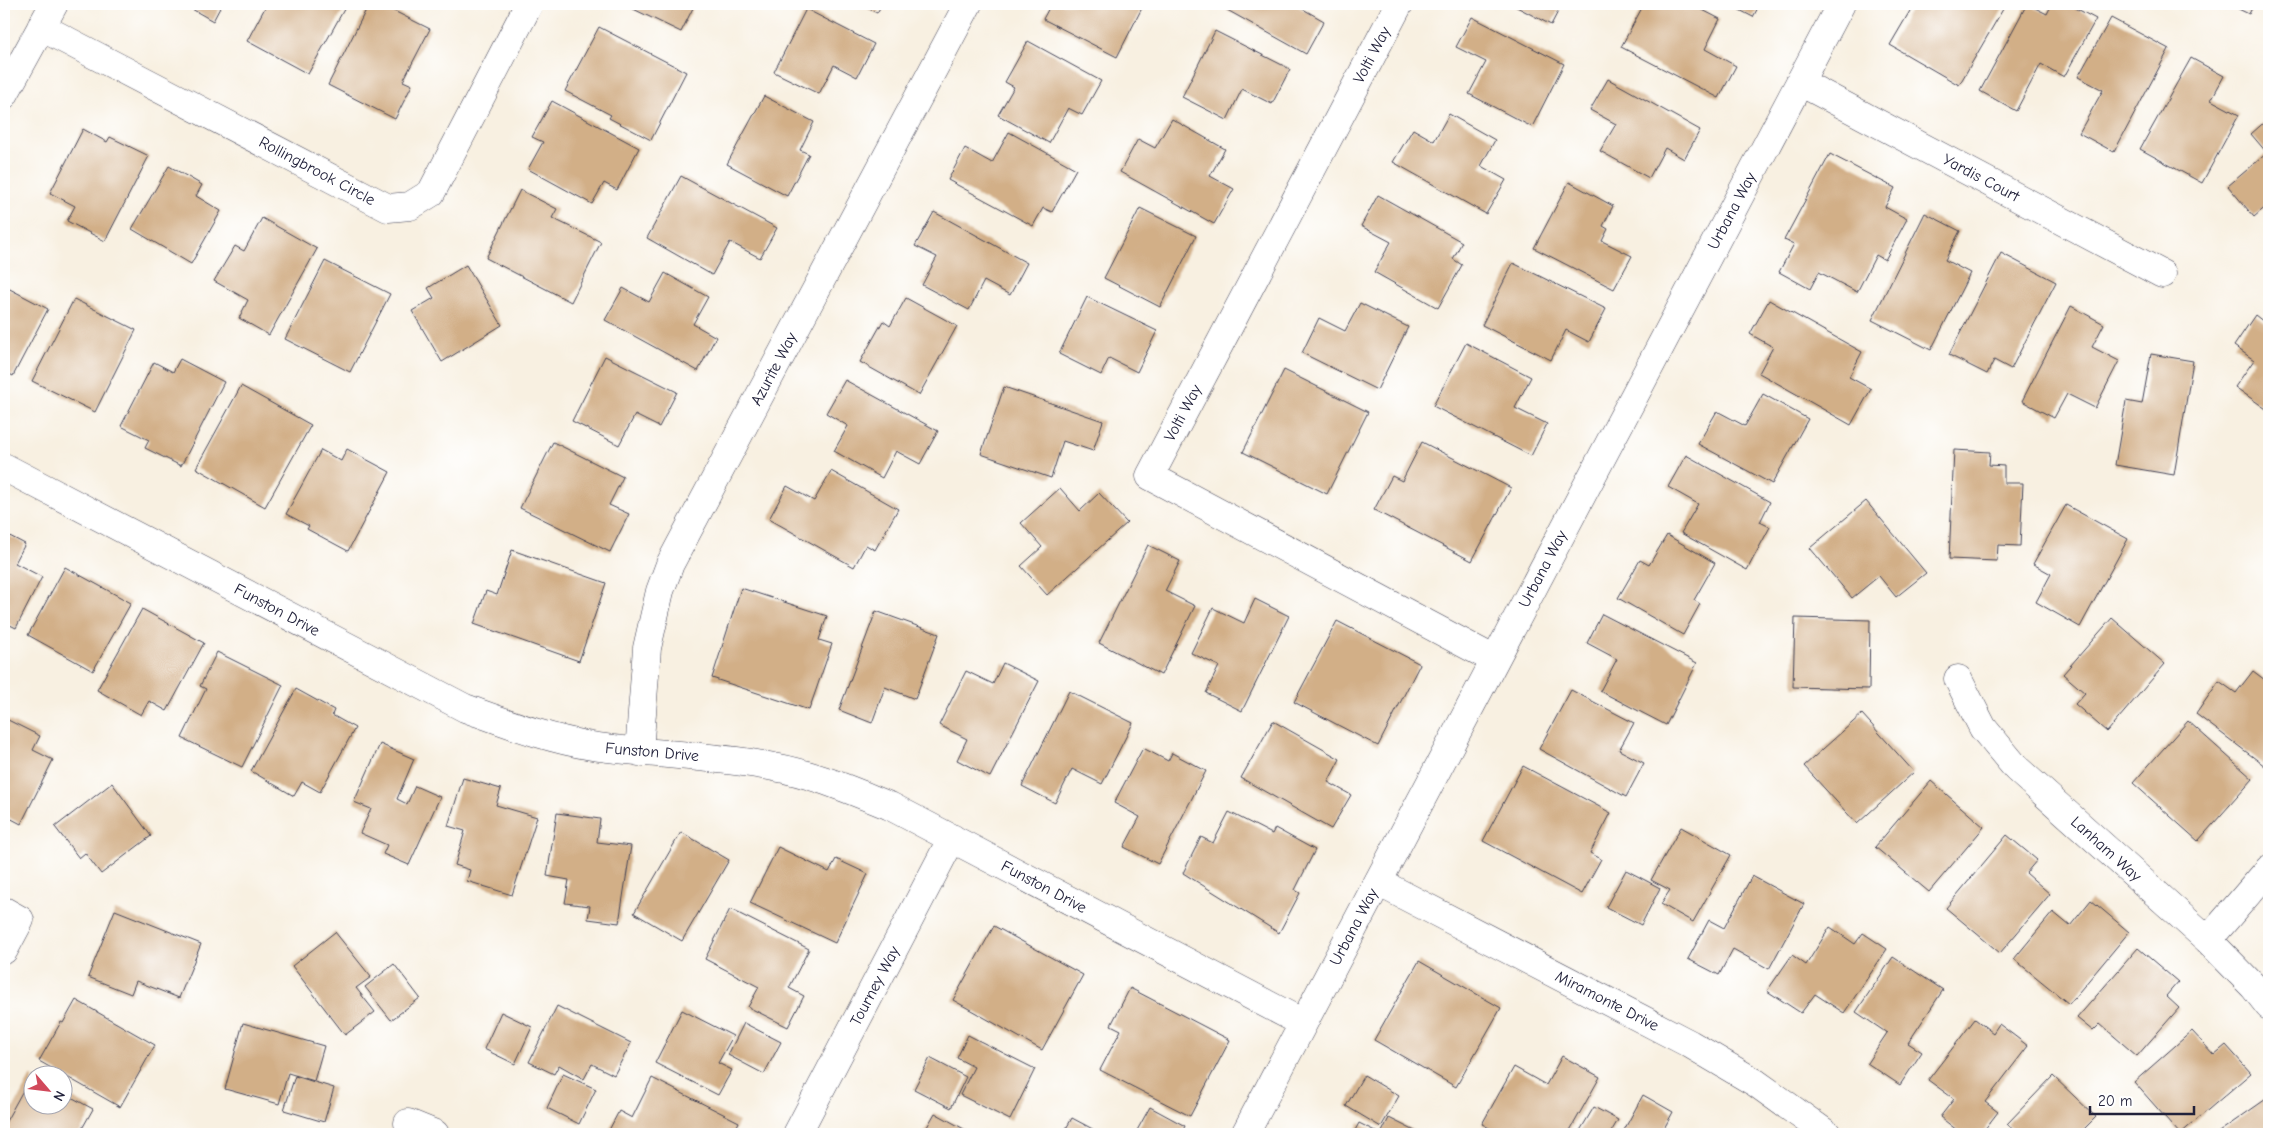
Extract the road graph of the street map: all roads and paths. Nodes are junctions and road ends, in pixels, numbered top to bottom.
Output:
1 (529, 4) edge
2 (968, 4) edge
3 (1399, 4) edge
4 (1841, 4) edge
5 (48, 15) edge
6 (1800, 82) junction
7 (4, 95) edge
8 (2162, 274) dead end
9 (4, 467) edge
10 (1495, 660) junction
11 (1958, 679) dead end
12 (640, 752) junction
13 (952, 838) junction
14 (2269, 870) edge
15 (1378, 882) junction
16 (4, 911) edge
17 (2208, 940) junction
18 (4, 950) edge
19 (2269, 1006) edge
20 (1304, 1023) junction
21 (408, 1122) dead end
22 (435, 1134) edge
23 (797, 1134) edge
24 (1245, 1134) edge
25 (1827, 1134) edge

1 - 5 street, Rollingbrook Circle
2 - 12 street, Azurite Way
3 - 10 street, Volti Way
4 - 6 street, Urbana Way
5 - 7 street
6 - 8 street, Yardis Court
6 - 10 street, Urbana Way
9 - 12 street, Funston Drive
10 - 15 street, Urbana Way
11 - 17 street, Lanham Way
12 - 13 street, Funston Drive
13 - 20 street, Funston Drive
13 - 23 street, Tourney Way
14 - 17 street
15 - 20 street, Urbana Way
15 - 25 street, Miramonte Drive
16 - 18 street
17 - 19 street, Lanham Way
20 - 24 street, Urbana Way
21 - 22 street

